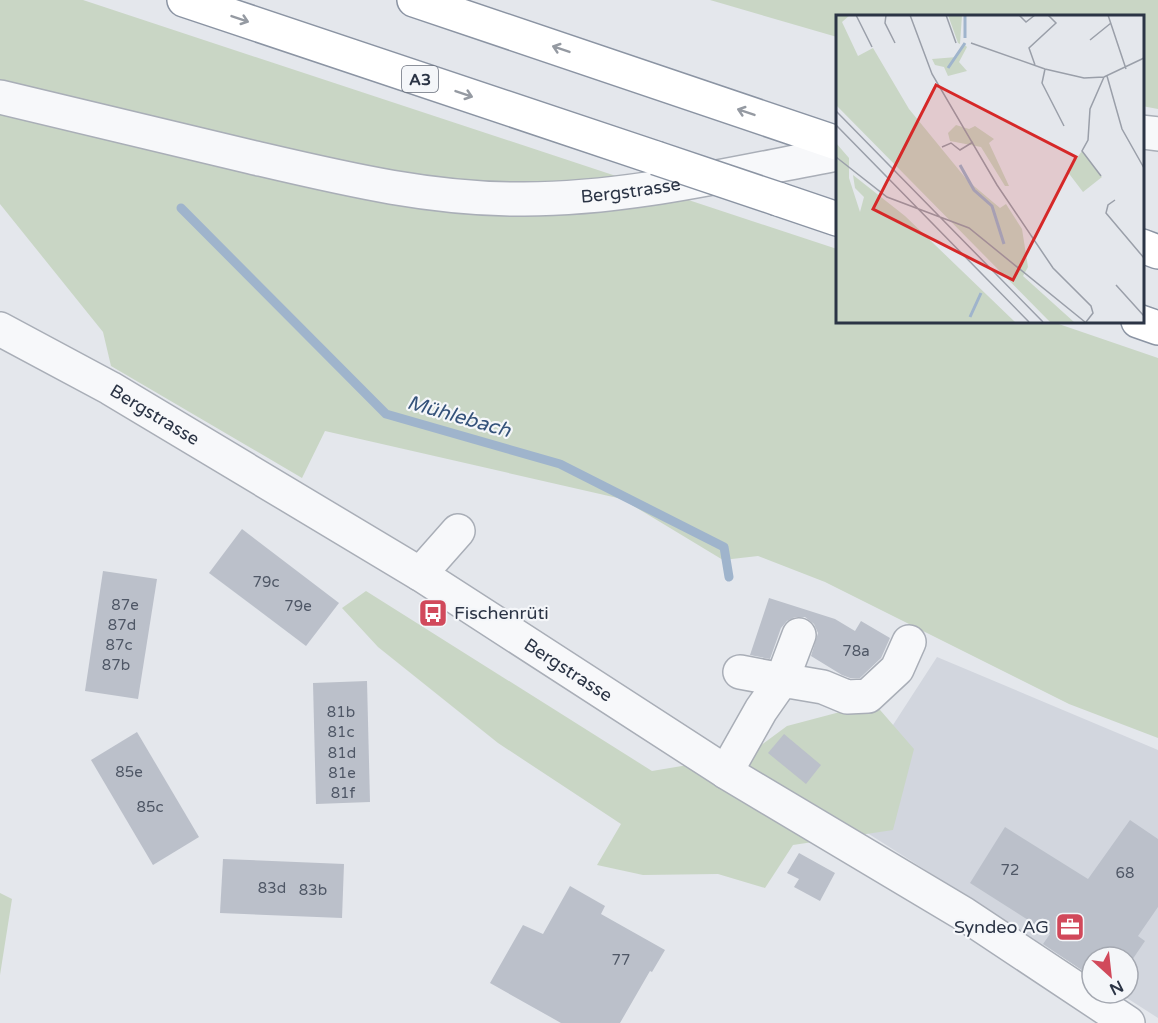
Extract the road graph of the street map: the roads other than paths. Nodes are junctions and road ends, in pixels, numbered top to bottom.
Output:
1 (184, 0) edge
2 (414, 0) edge
3 (0, 98) edge
4 (1143, 132) edge
5 (1158, 134) edge
6 (836, 143) edge
7 (836, 154) edge
8 (836, 219) edge
9 (1143, 246) edge
10 (1158, 252) edge
11 (1141, 322) edge
12 (1158, 328) edge
13 (0, 329) edge
14 (458, 531) dead end
15 (420, 574) junction
16 (799, 636) dead end
17 (909, 642) dead end
18 (740, 672) dead end
19 (782, 680) junction
20 (726, 772) junction
21 (1128, 1023) edge

1 -> 8 highway, A3, bridge
6 -> 2 highway
3 - 7 street, Bergstrasse
4 - 5 street
9 - 10 highway
11 - 12 highway
13 - 15 street, Bergstrasse
14 - 15 street
15 - 20 street, Bergstrasse
16 - 19 street
17 - 19 street
18 - 19 street
19 - 20 street
20 - 21 street, Bergstrasse

